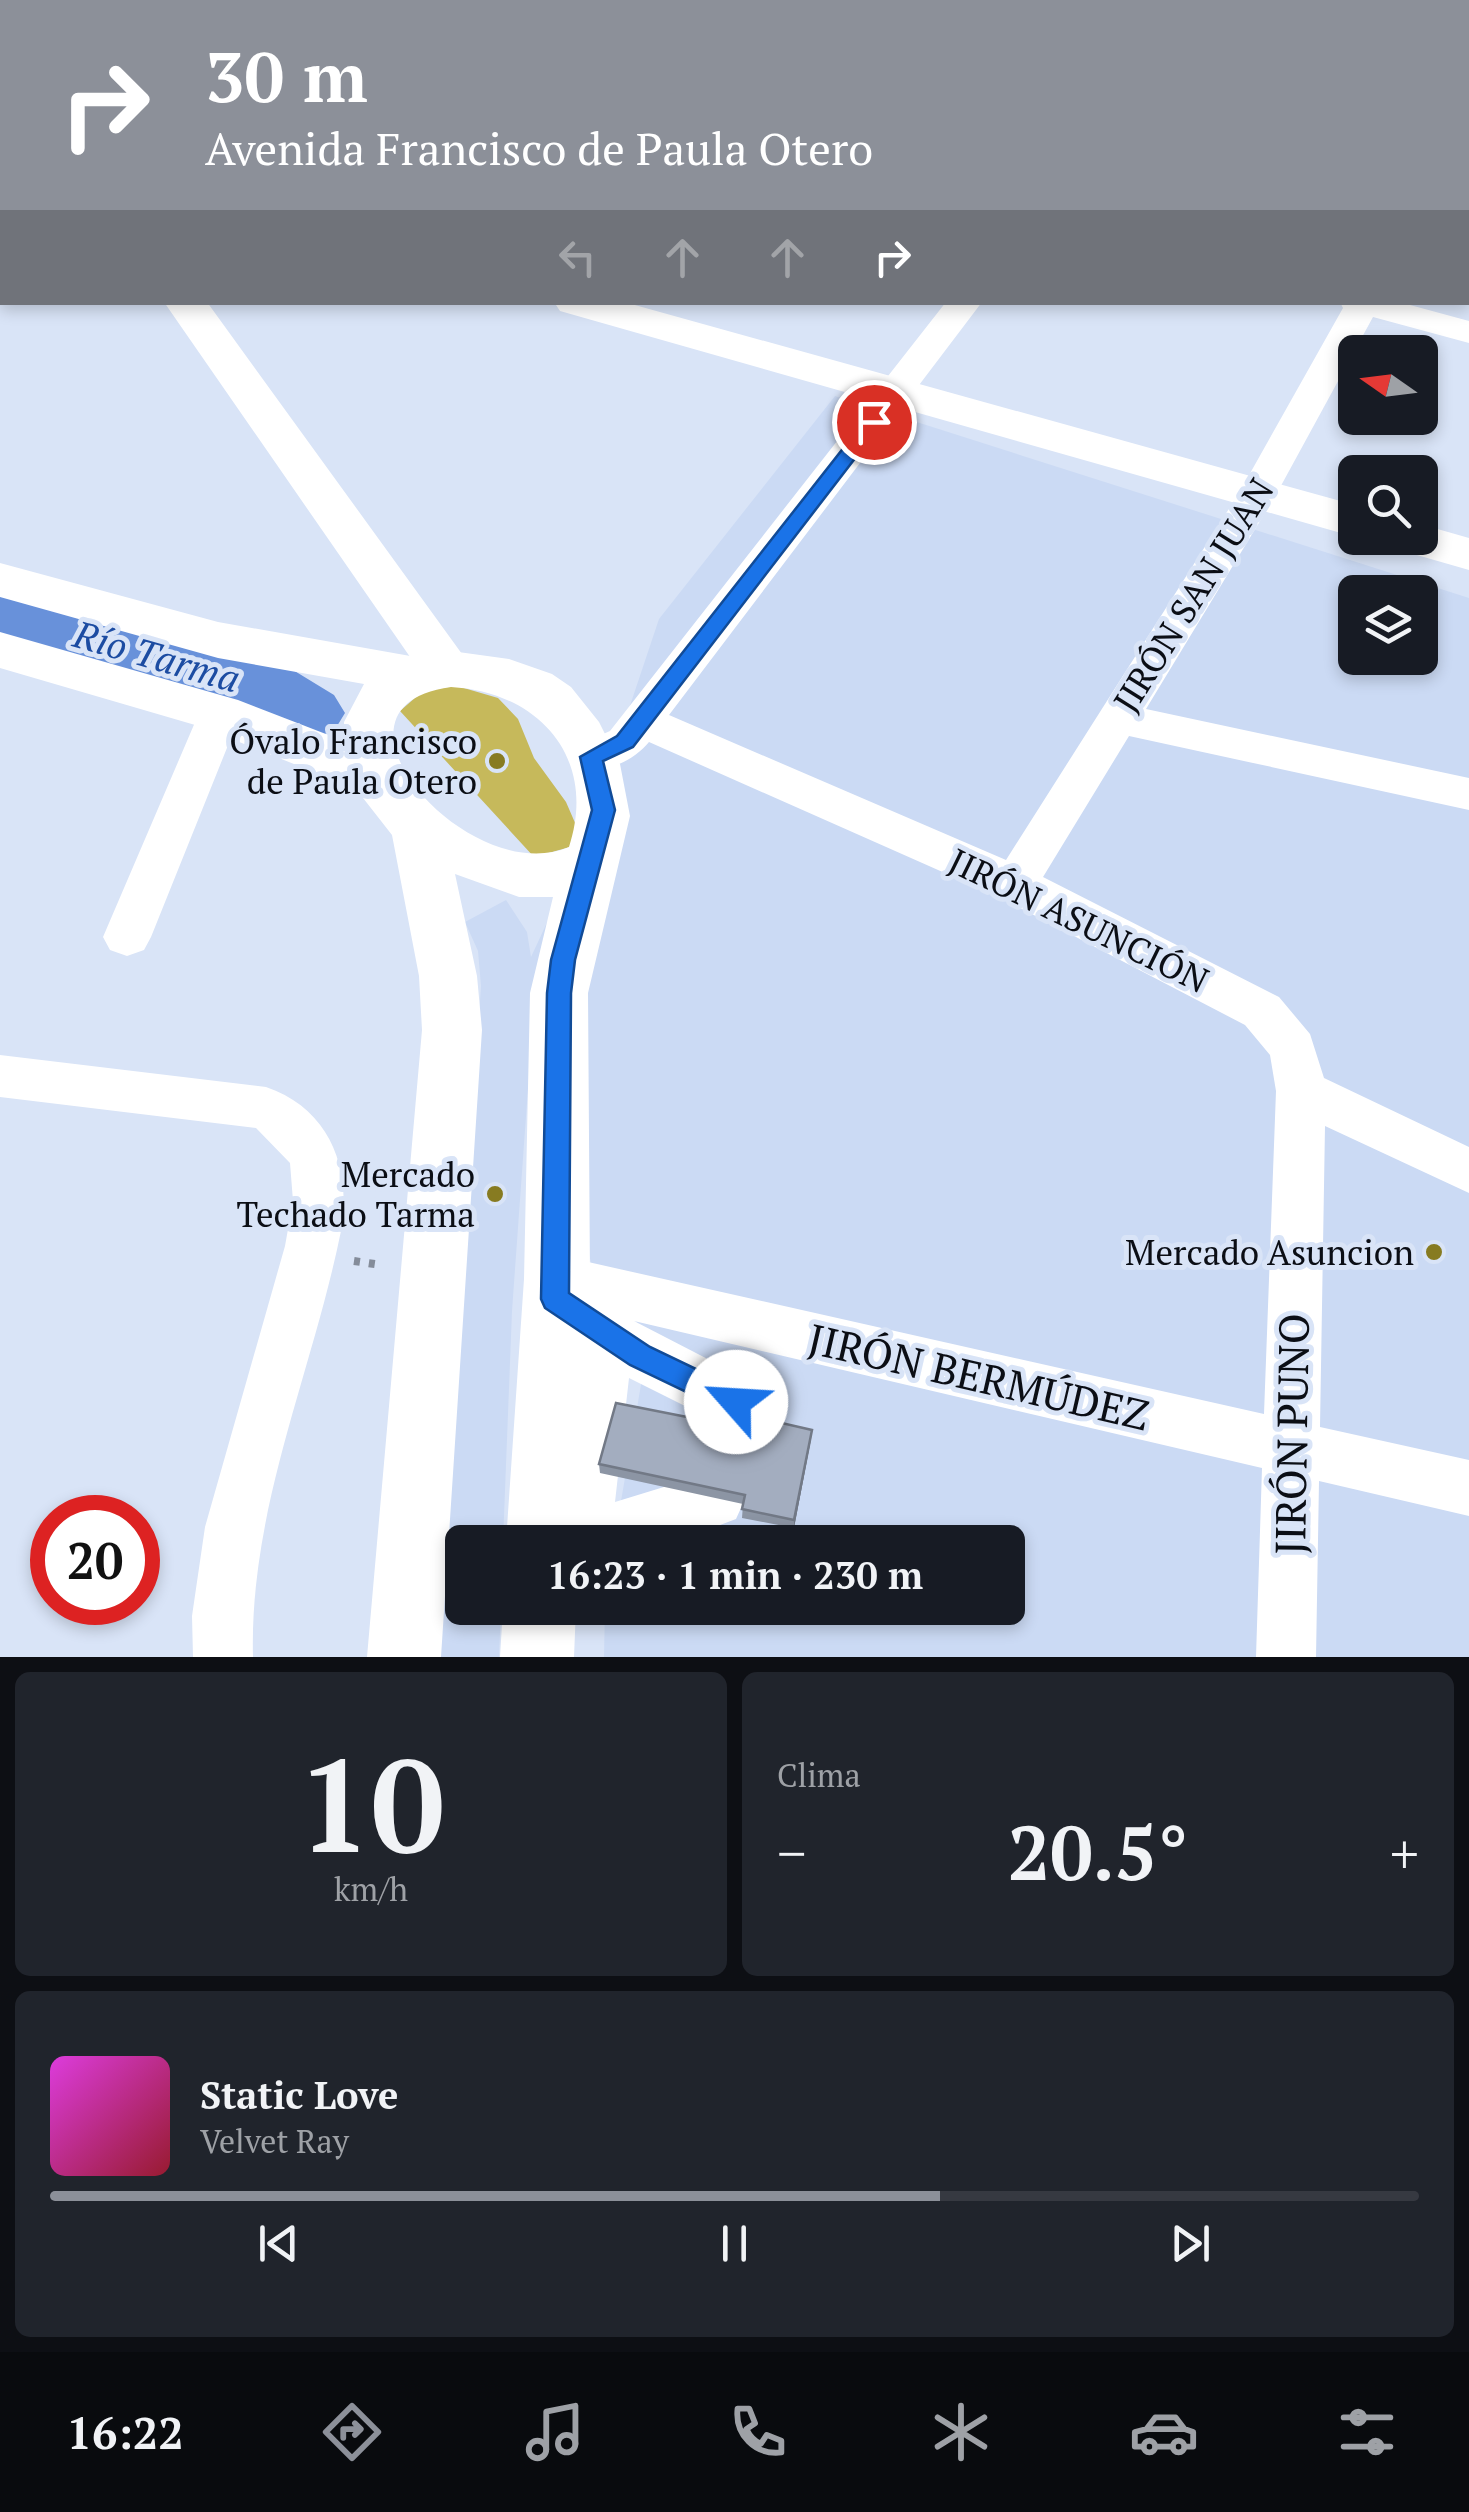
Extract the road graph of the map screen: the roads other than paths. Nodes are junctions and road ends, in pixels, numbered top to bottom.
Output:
1 (187, 305) edge
2 (583, 305) edge
3 (963, 305) edge
4 (1360, 305) edge
5 (1368, 305) edge
6 (1469, 332) edge
7 (898, 393) junction
8 (1258, 493) junction
9 (1338, 516) edge
10 (1438, 545) edge
11 (1469, 554) edge
12 (0, 580) edge
13 (0, 650) edge
14 (430, 671) junction
15 (220, 713) junction
16 (1118, 718) junction
17 (640, 720) junction
18 (591, 757) junction
19 (372, 774) junction
20 (1469, 794) edge
21 (418, 829) junction
22 (591, 861) junction
23 (1015, 884) junction
24 (127, 936) dead end
25 (0, 1076) edge
26 (1301, 1091) junction
27 (1469, 1172) edge
28 (556, 1289) junction
29 (606, 1334) junction
30 (670, 1370) junction
31 (729, 1435) edge
32 (1291, 1447) junction
33 (1469, 1488) edge
34 (716, 1499) edge
35 (648, 1524) junction
36 (561, 1525) edge
37 (564, 1525) edge
38 (643, 1525) edge
39 (539, 1625) edge
40 (223, 1657) edge
41 (404, 1657) edge
42 (537, 1657) edge
43 (1286, 1657) edge

1 - 14 main road
2 - 7 main road
3 - 7 street
4 - 8 street, JIRÓN SAN JUAN
5 - 6 street
7 - 8 main road
7 - 17 street
8 - 9 main road
8 - 16 street, JIRÓN SAN JUAN
10 - 11 main road
12 - 14 main road
13 - 15 main road
14 - 18 main road
14 - 19 main road
15 - 19 main road
15 - 24 street
16 - 20 street
16 - 23 street, JIRÓN SAN JUAN
17 - 18 street
17 - 23 street, JIRÓN ASUNCIÓN
18 - 22 main road
19 - 21 main road
21 - 22 main road
21 - 41 main road
22 - 28 main road
23 - 26 street, JIRÓN ASUNCIÓN
25 - 40 street
26 - 27 street
26 - 32 street, JIRÓN PUNO
28 - 29 street
28 - 32 street, JIRÓN BERMÚDEZ
28 - 36 main road
29 - 30 street
29 - 37 street
30 - 31 street
30 - 35 street
32 - 33 street, JIRÓN BERMÚDEZ
32 - 43 street, JIRÓN PUNO
34 - 35 street
35 - 38 street
39 - 42 main road

